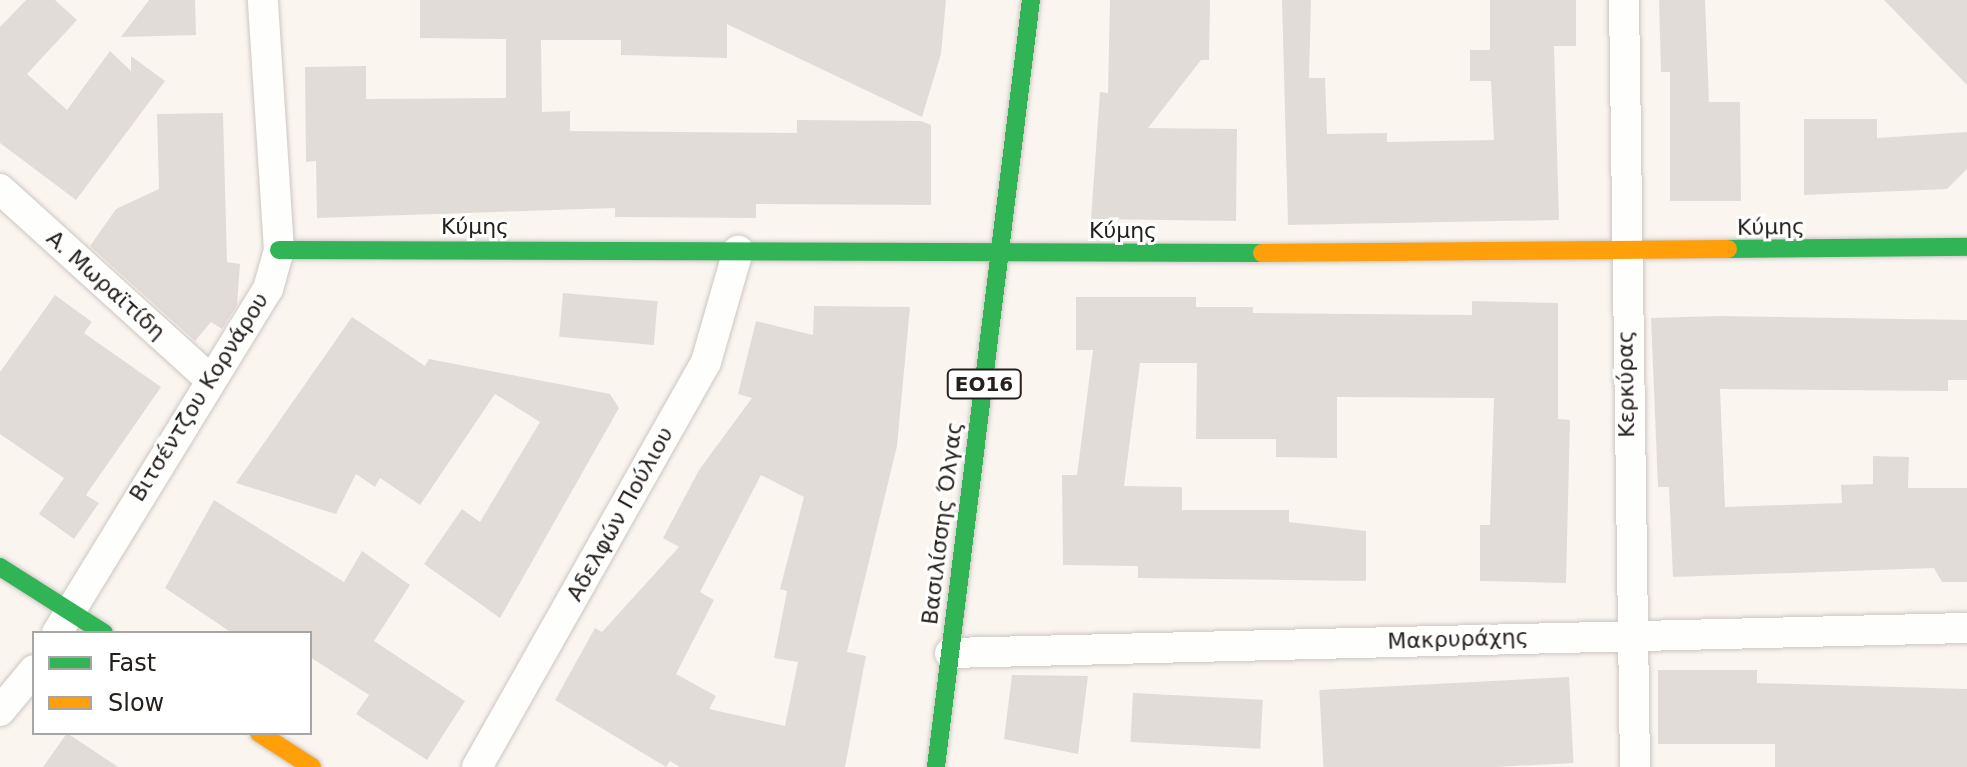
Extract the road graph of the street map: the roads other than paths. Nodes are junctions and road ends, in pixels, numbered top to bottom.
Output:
1 (263, 0) edge
2 (1031, 0) edge
3 (1624, 0) edge
4 (0, 189) edge
5 (1967, 247) edge
6 (279, 250) junction
7 (738, 251) junction
8 (1623, 252) junction
9 (999, 255) junction
10 (211, 380) junction
11 (0, 567) edge
12 (64, 622) edge
13 (1967, 628) edge
14 (97, 631) edge
15 (1631, 634) junction
16 (950, 653) junction
17 (32, 672) edge
18 (0, 711) edge
19 (262, 735) edge
20 (312, 767) edge
21 (477, 767) edge
22 (936, 767) edge
23 (1635, 767) edge

1 - 6 street, Βιτσέντζου Κορνάρου
2 - 9 street, Βασιλίσσης Όλγας / ΕΟ16
3 - 8 street, Κερκύρας
4 - 10 street, Α. Μωραϊτίδη
5 - 8 street, Κύμης
6 - 7 street, Κύμης
6 - 10 street, Βιτσέντζου Κορνάρου
7 - 9 street, Κύμης
7 - 21 street, Αδελφών Πούλιου
8 - 9 street, Κύμης
8 - 15 street, Κερκύρας
9 - 16 street, Βασιλίσσης Όλγας / ΕΟ16
10 - 12 street, Βιτσέντζου Κορνάρου
11 - 12 street
12 - 14 street
13 - 15 street, Μακρυράχης
15 - 16 street, Μακρυράχης
15 - 23 street, Κερκύρας
16 - 22 street, Βασιλίσσης Όλγας / ΕΟ16
17 - 18 street
19 - 20 street

